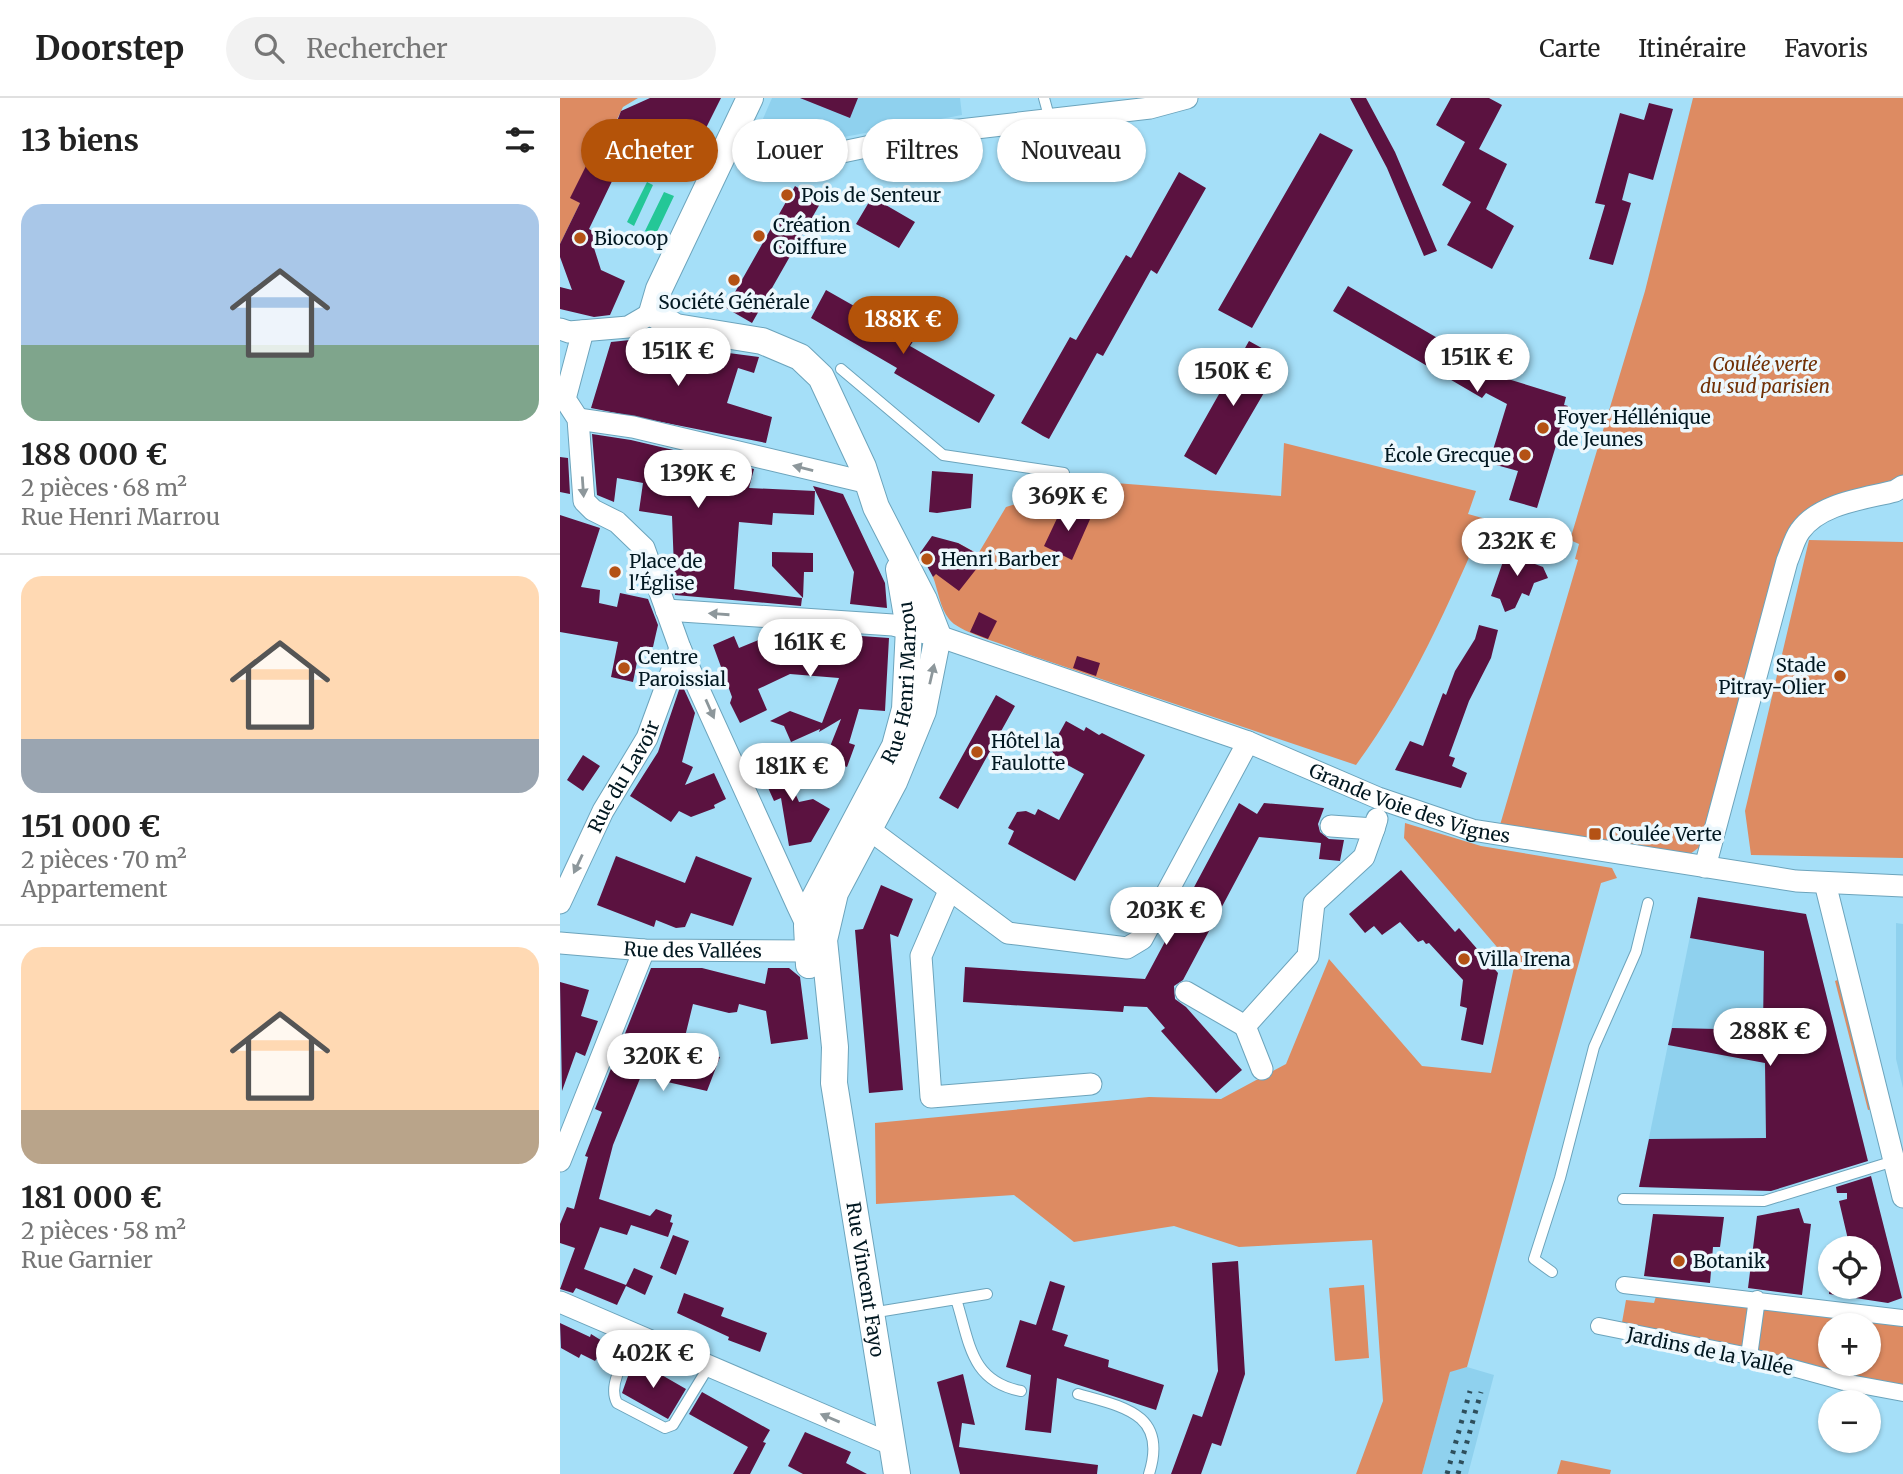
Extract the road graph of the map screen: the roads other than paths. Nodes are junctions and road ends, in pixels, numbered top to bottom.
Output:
1 (750, 98) edge
2 (1044, 98) edge
3 (1187, 98) edge
4 (1051, 119) edge
5 (1059, 119) edge
6 (997, 126) edge
7 (729, 145) junction
8 (652, 313) junction
9 (560, 330) edge
10 (583, 331) junction
11 (841, 369) dead end
12 (578, 419) junction
13 (560, 434) edge
14 (1064, 473) dead end
15 (869, 484) junction
16 (1903, 486) edge
17 (894, 547) junction
18 (666, 610) junction
19 (909, 628) junction
20 (937, 636) junction
21 (680, 648) junction
22 (1248, 742) junction
23 (1382, 800) junction
24 (1331, 826) dead end
25 (1374, 829) junction
26 (870, 830) junction
27 (1705, 867) junction
28 (1825, 883) junction
29 (1903, 886) edge
30 (949, 891) junction
31 (560, 903) edge
32 (1648, 903) dead end
33 (813, 939) junction
34 (560, 943) edge
35 (645, 950) junction
36 (1186, 992) dead end
37 (1245, 1026) junction
38 (1262, 1069) dead end
39 (1091, 1084) dead end
40 (1895, 1136) edge
41 (560, 1161) edge
42 (1894, 1161) junction
43 (1903, 1197) edge
44 (1623, 1199) dead end
45 (1552, 1272) dead end
46 (1624, 1285) dead end
47 (987, 1294) dead end
48 (956, 1299) junction
49 (1757, 1299) junction
50 (560, 1302) edge
51 (872, 1313) junction
52 (1831, 1313) edge
53 (1881, 1318) edge
54 (1903, 1318) edge
55 (1599, 1326) dead end
56 (639, 1335) junction
57 (1749, 1356) junction
58 (709, 1366) junction
59 (1845, 1376) edge
60 (1844, 1382) junction
61 (1021, 1391) dead end
62 (1903, 1393) edge
63 (1078, 1394) dead end
64 (893, 1444) junction
65 (897, 1474) edge
66 (1149, 1474) edge

1 - 7 street
2 - 4 lane
3 - 5 street
6 - 7 street
7 - 8 street
8 - 10 street
8 - 15 street, Rue Henri Marrou
9 - 10 street
10 - 12 street
11 - 14 lane
12 - 13 street
15 -> 12 street
12 -> 18 street
15 - 17 street, Rue Henri Marrou
16 - 27 street
17 - 19 street, Rue Henri Marrou
17 - 20 street, Rue Henri Marrou
19 -> 18 street, Grande Voie des Vignes
18 - 21 street
19 - 20 street, Grande Voie des Vignes
19 - 33 street, Rue Henri Marrou
20 - 22 street, Grande Voie des Vignes
26 -> 20 street, Rue Henri Marrou
21 -> 31 street, Rue du Lavoir
21 -> 33 street
22 - 23 street, Grande Voie des Vignes
22 - 30 street
23 - 25 street
23 - 27 street, Grande Voie des Vignes
24 - 25 street
25 - 37 street
26 - 30 street
26 - 33 street, Rue Henri Marrou
27 - 28 street, Grande Voie des Vignes
28 - 29 street, Grande Voie des Vignes
28 - 40 street
30 - 39 street
32 - 45 lane
33 - 35 street, Rue des Vallées
33 - 51 street, Rue Vincent Fayo
34 - 35 street, Rue des Vallées
35 - 41 street
36 - 37 street
37 - 38 street
40 - 42 street
42 - 43 street
42 - 44 lane
46 - 49 street
47 - 48 lane
48 - 51 lane
48 - 61 lane
49 - 52 street
49 - 57 street
50 - 56 street
51 - 64 street, Rue Vincent Fayo
53 - 54 street
55 - 57 street, Jardins de la Vallée
56 - 58 street
56 - 58 lane
57 - 60 street, Jardins de la Vallée
64 -> 58 street
59 - 60 street
60 - 62 street, Jardins de la Vallée
63 - 66 lane
64 - 65 street, Rue Vincent Fayo

